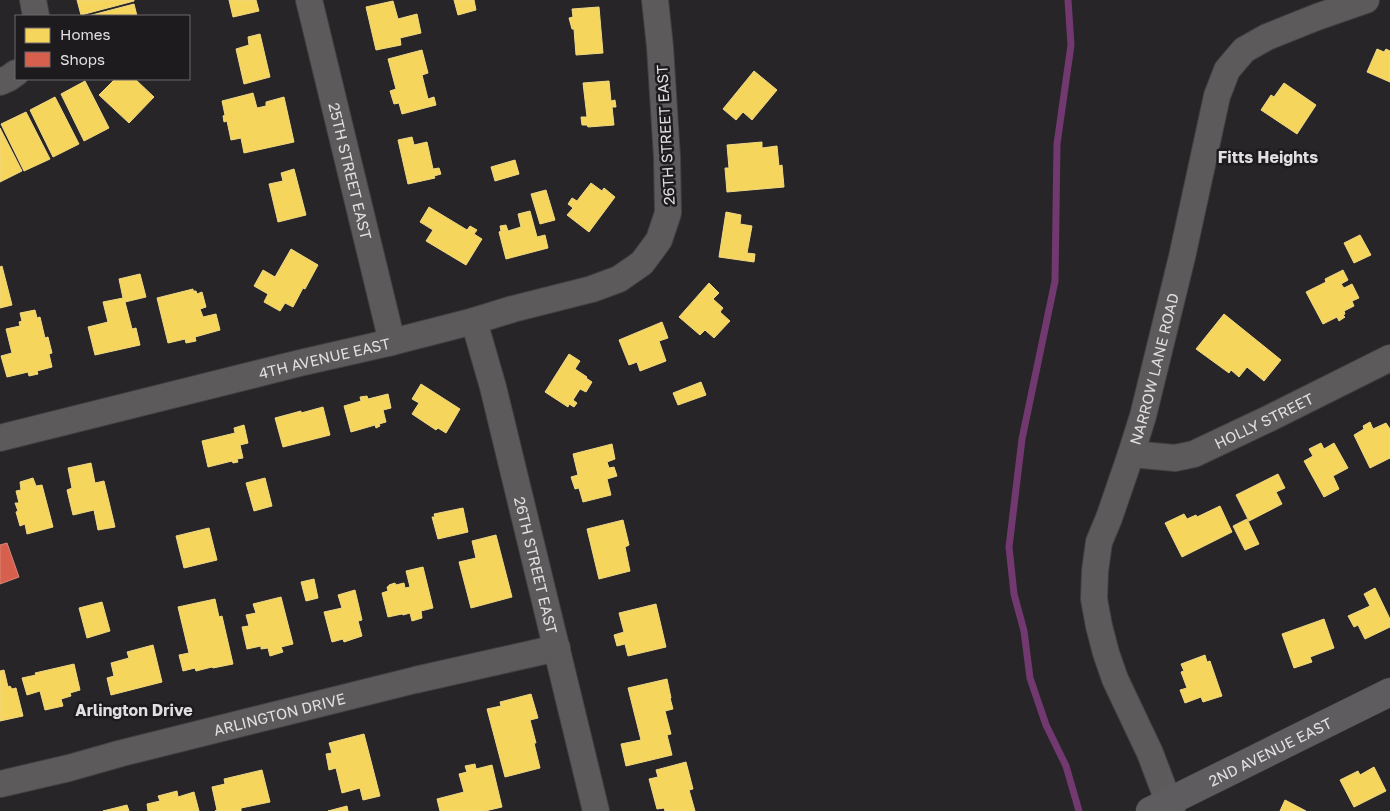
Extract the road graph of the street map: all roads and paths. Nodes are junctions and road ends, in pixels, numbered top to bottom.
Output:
1 (33, 0) edge
2 (309, 0) edge
3 (655, 0) edge
4 (1366, 0) edge
5 (36, 15) edge
6 (15, 74) edge
7 (0, 82) edge
8 (642, 263) joint
9 (474, 321) junction
10 (392, 342) junction
11 (1390, 358) edge
12 (0, 438) edge
13 (1131, 454) junction
14 (557, 648) junction
15 (1390, 692) edge
16 (0, 784) edge
17 (1163, 808) edge
18 (596, 811) edge

1 - 5 street
2 - 10 street, 25TH STREET EAST
3 - 8 street, 26TH STREET EAST
4 - 13 street, NARROW LANE ROAD
6 - 7 street
8 - 9 street, 4TH AVENUE EAST
9 - 10 street, 4TH AVENUE EAST
9 - 14 street, 26TH STREET EAST
10 - 12 street, 4TH AVENUE EAST
11 - 13 street, HOLLY STREET
13 - 17 street, NARROW LANE ROAD
14 - 16 street, ARLINGTON DRIVE
14 - 18 street, 26TH STREET EAST
15 - 17 street, 2ND AVENUE EAST

